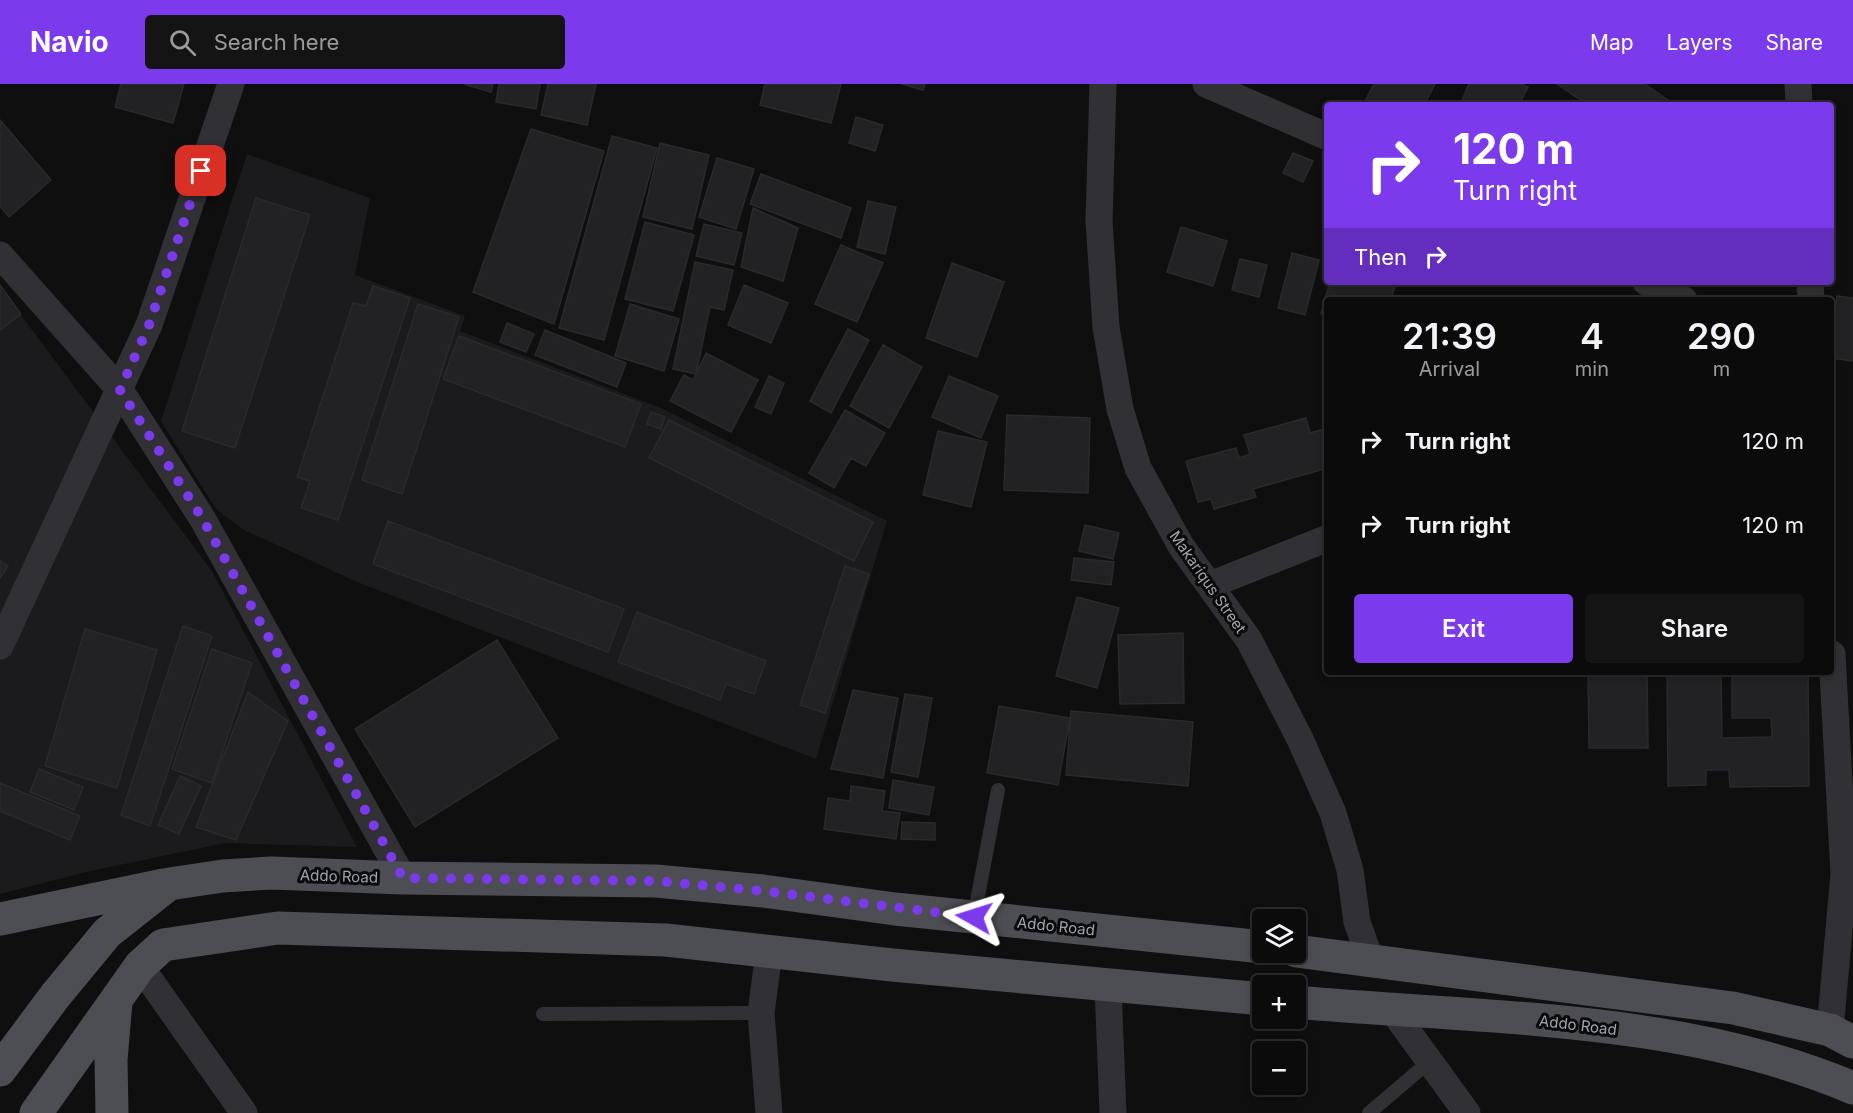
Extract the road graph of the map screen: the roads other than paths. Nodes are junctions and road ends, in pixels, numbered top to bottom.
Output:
1 (231, 84) edge
2 (1103, 84) edge
3 (1206, 84) edge
4 (1798, 84) edge
5 (1799, 102) edge
6 (1324, 134) edge
7 (0, 255) edge
8 (1652, 285) edge
9 (1678, 297) edge
10 (120, 390) junction
11 (1324, 539) edge
12 (1210, 585) junction
13 (0, 646) edge
14 (1834, 662) edge
15 (1843, 697) edge
16 (998, 789) dead end
17 (403, 878) junction
18 (169, 884) junction
19 (974, 917) junction
20 (0, 920) edge
21 (1252, 946) edge
22 (769, 952) junction
23 (1306, 952) edge
24 (1370, 958) junction
25 (140, 966) junction
26 (1108, 986) junction
27 (116, 998) junction
28 (1252, 998) edge
29 (1306, 1003) edge
30 (1393, 1011) junction
31 (761, 1013) junction
32 (543, 1014) dead end
33 (1842, 1036) edge
34 (1430, 1061) junction
35 (0, 1070) edge
36 (1853, 1088) edge
37 (36, 1113) edge
38 (112, 1113) edge
39 (244, 1113) edge
40 (769, 1113) edge
41 (1113, 1113) edge
42 (1369, 1113) edge
43 (1467, 1113) edge

1 - 10 street
2 - 12 street, Makariqus Street
3 - 6 street
4 - 5 street
7 - 10 street
8 - 9 street
10 - 13 street
10 - 17 street
11 - 12 street
12 - 24 street, Makariqus Street
14 - 15 street
15 - 33 street
16 - 19 lane
17 - 18 main road, Addo Road
17 - 19 main road, Addo Road
18 - 20 main road, Addo Road
18 - 35 main road
19 - 21 main road, Addo Road
22 - 25 main road
22 - 26 main road
22 - 31 street
23 - 24 main road
24 - 33 main road
25 - 27 main road
25 - 39 street
26 - 28 main road
26 - 41 street
27 - 37 main road
27 - 38 main road
29 - 30 main road, Addo Road
30 - 34 street
30 - 36 main road, Addo Road
31 - 32 lane
31 - 40 street
34 - 42 lane
34 - 43 street

